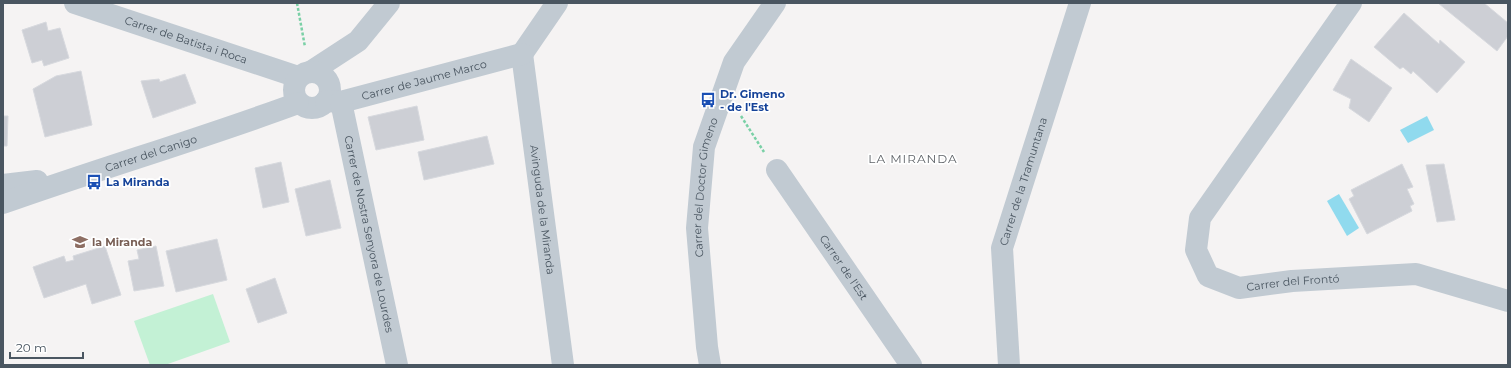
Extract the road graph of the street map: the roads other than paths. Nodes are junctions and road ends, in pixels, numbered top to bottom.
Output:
1 (75, 3) edge
2 (389, 3) edge
3 (557, 3) edge
4 (775, 3) edge
5 (1080, 3) edge
6 (1351, 3) edge
7 (522, 54) junction
8 (307, 73) junction
9 (334, 102) junction
10 (298, 103) junction
11 (776, 170) road end
12 (78, 176) junction
13 (3, 185) edge
14 (3, 203) edge
15 (1508, 301) edge
16 (397, 365) edge
17 (563, 365) edge
18 (710, 365) edge
19 (911, 365) edge
20 (1009, 365) edge

1 - 8 street, Carrer de Batista i Roca
2 - 8 street
3 - 7 street
4 - 18 street, Carrer del Doctor Gimeno
5 - 20 street, Carrer de la Tramuntana
6 - 15 street, Carrer del Frontó
7 - 9 street, Carrer de Jaume Marco
7 - 17 street, Avinguda de la Miranda
8 - 9 street
8 - 10 street
9 - 10 street
9 - 16 street, Carrer de Nostra Senyora de Lourdes
10 - 12 street, Carrer del Canigo
11 - 19 street, Carrer de l'Est
12 - 13 street
12 - 14 street, Carrer del Canigo

